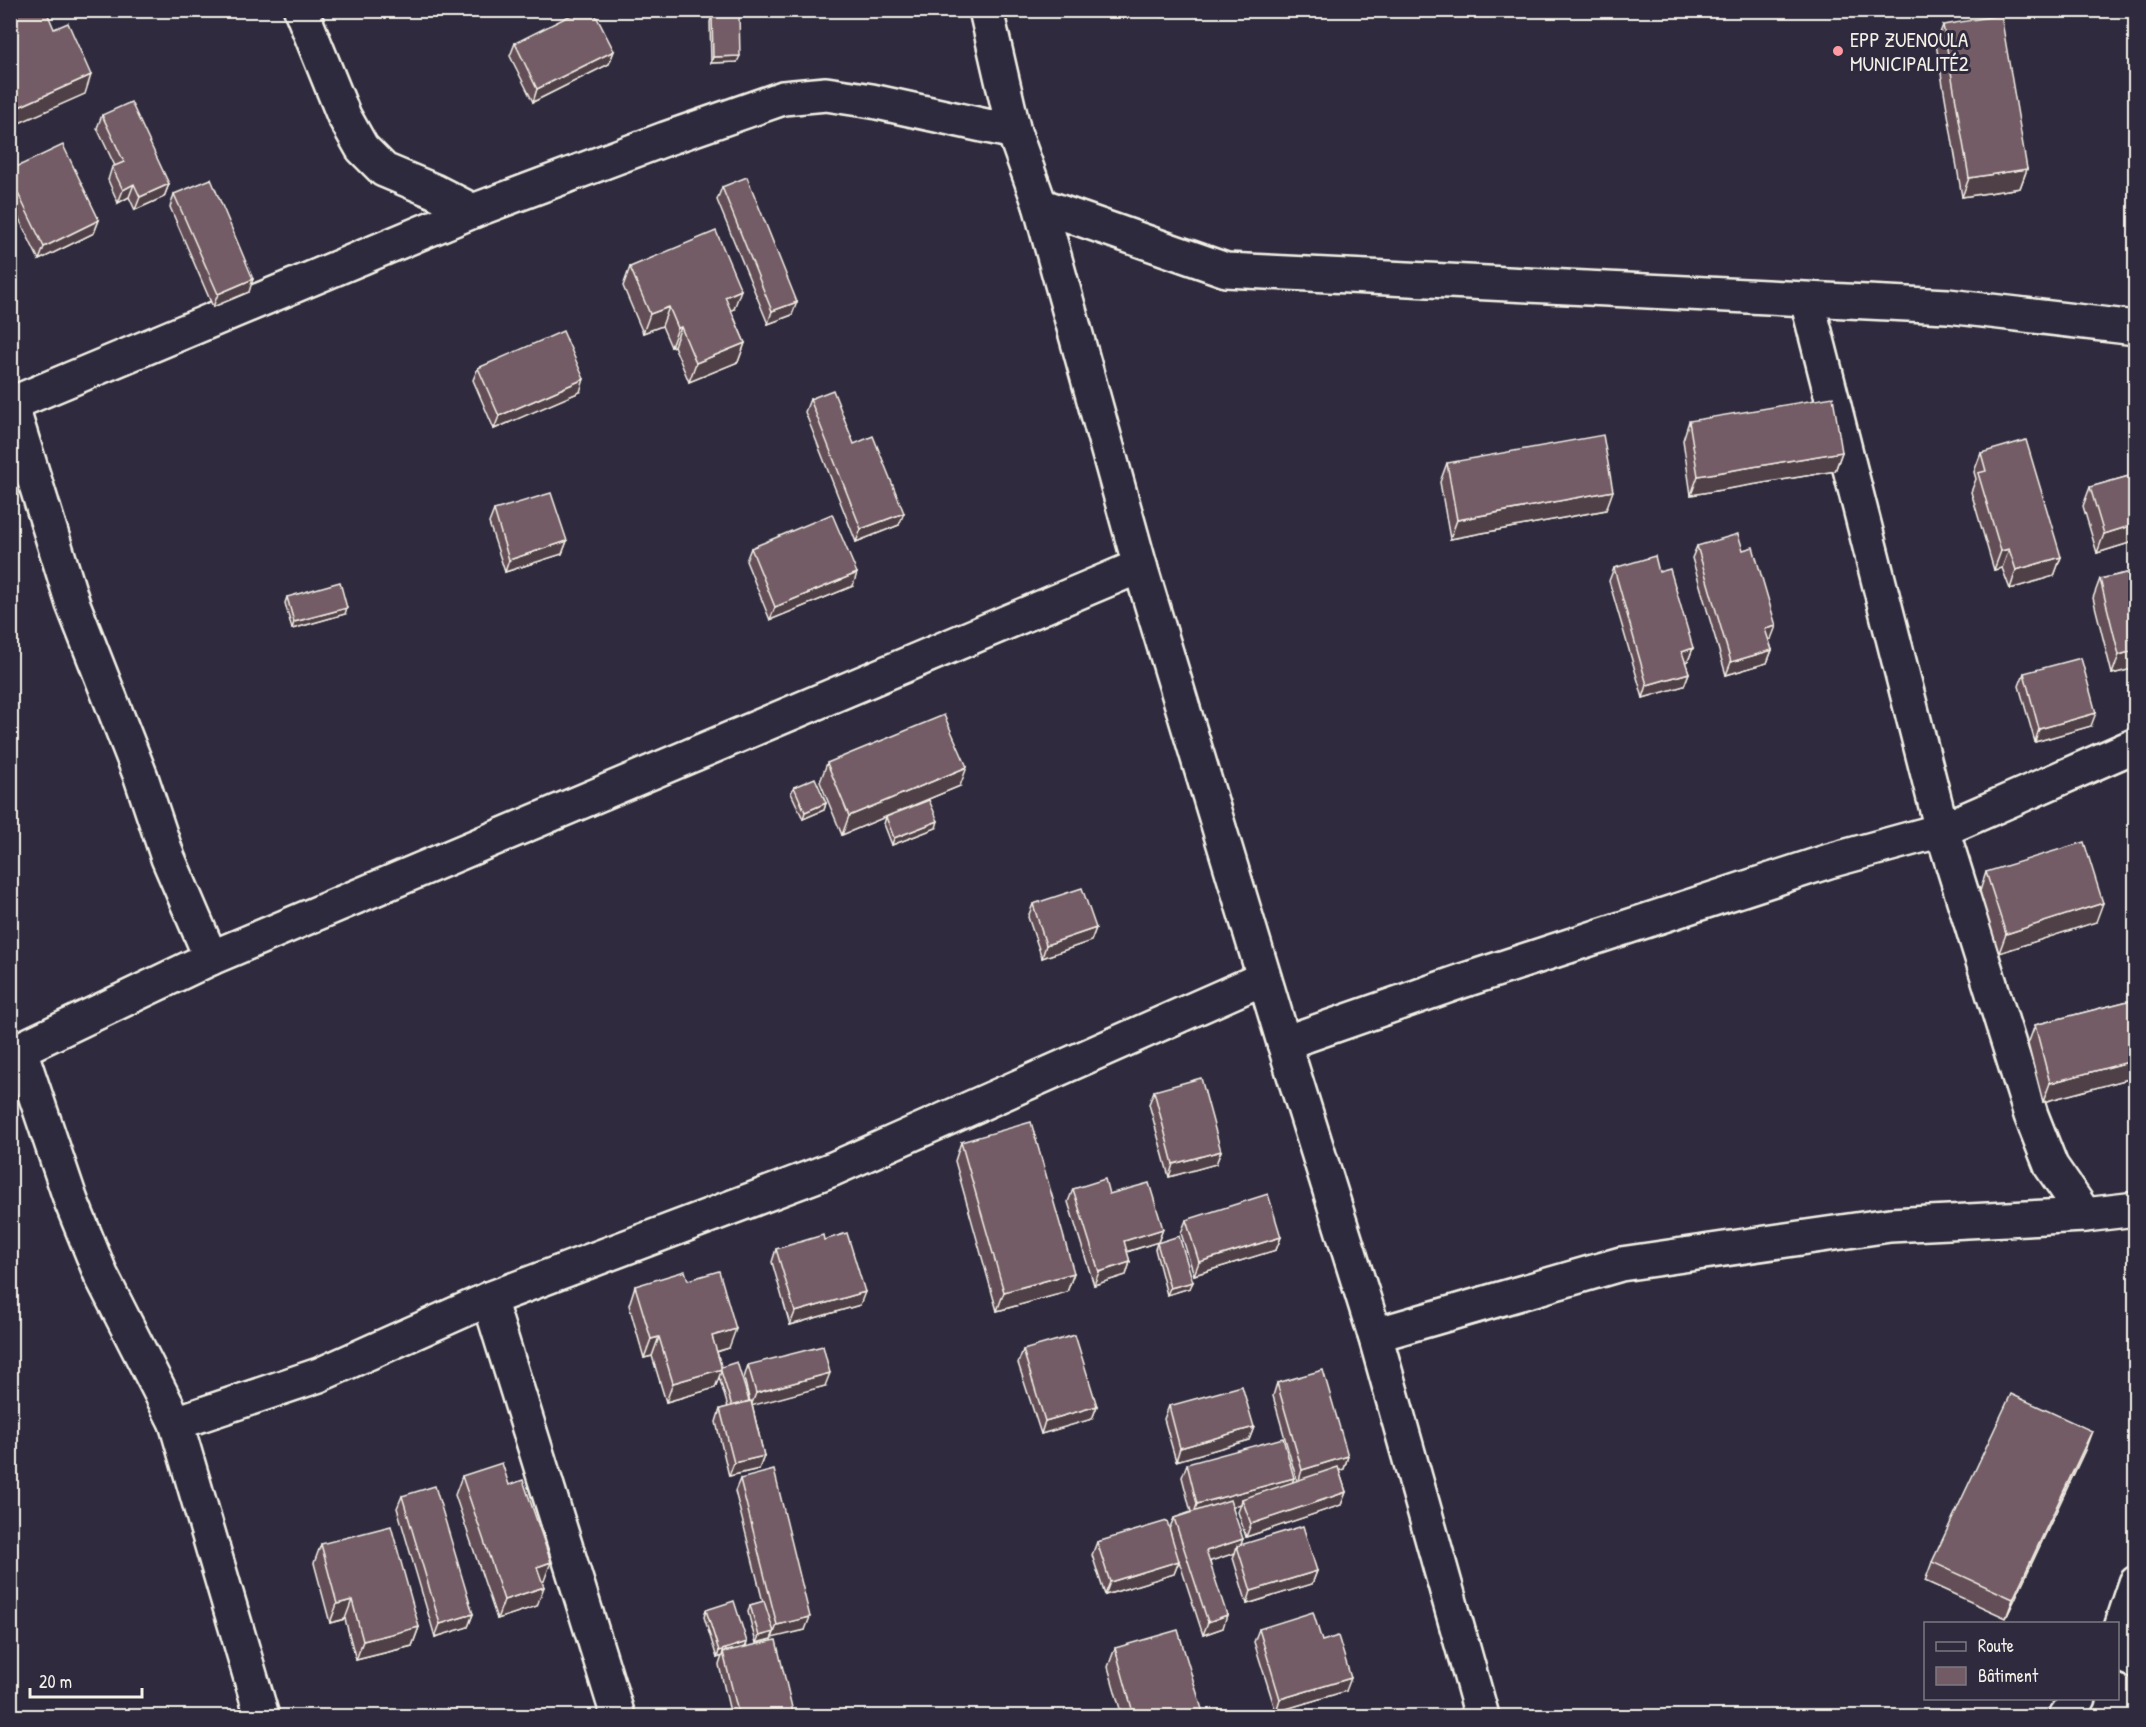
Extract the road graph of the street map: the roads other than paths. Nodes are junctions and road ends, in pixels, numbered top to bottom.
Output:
1 (301, 10) edge
2 (986, 10) edge
3 (1014, 132) junction
4 (1040, 205) junction
5 (473, 211) junction
6 (1807, 300) junction
7 (2136, 328) edge
8 (11, 403) edge
9 (1140, 566) junction
10 (2136, 745) edge
11 (1942, 830) junction
12 (211, 958) junction
13 (1264, 978) junction
14 (1284, 1043) junction
15 (15, 1052) edge
16 (2136, 1209) edge
17 (2085, 1215) junction
18 (489, 1299) junction
19 (1375, 1335) junction
20 (176, 1423) junction
21 (2136, 1583) edge
22 (2119, 1633) edge
23 (2119, 1654) edge
24 (2136, 1661) edge
25 (2078, 1700) edge
26 (262, 1716) edge
27 (618, 1716) edge
28 (1482, 1716) edge
29 (2066, 1716) edge

1 - 5 street
2 - 3 street
3 - 4 street
3 - 5 street
4 - 6 street
4 - 9 street
5 - 8 street
6 - 7 street
6 - 11 street
8 - 12 street
9 - 12 street
9 - 13 street
10 - 11 street
11 - 14 street
11 - 17 street
12 - 15 street
13 - 14 street
13 - 18 street
14 - 19 street
15 - 20 street
16 - 17 street
17 - 19 street
18 - 20 street
18 - 27 street
19 - 28 street
20 - 26 street
21 - 22 street
23 - 24 street
25 - 29 street

